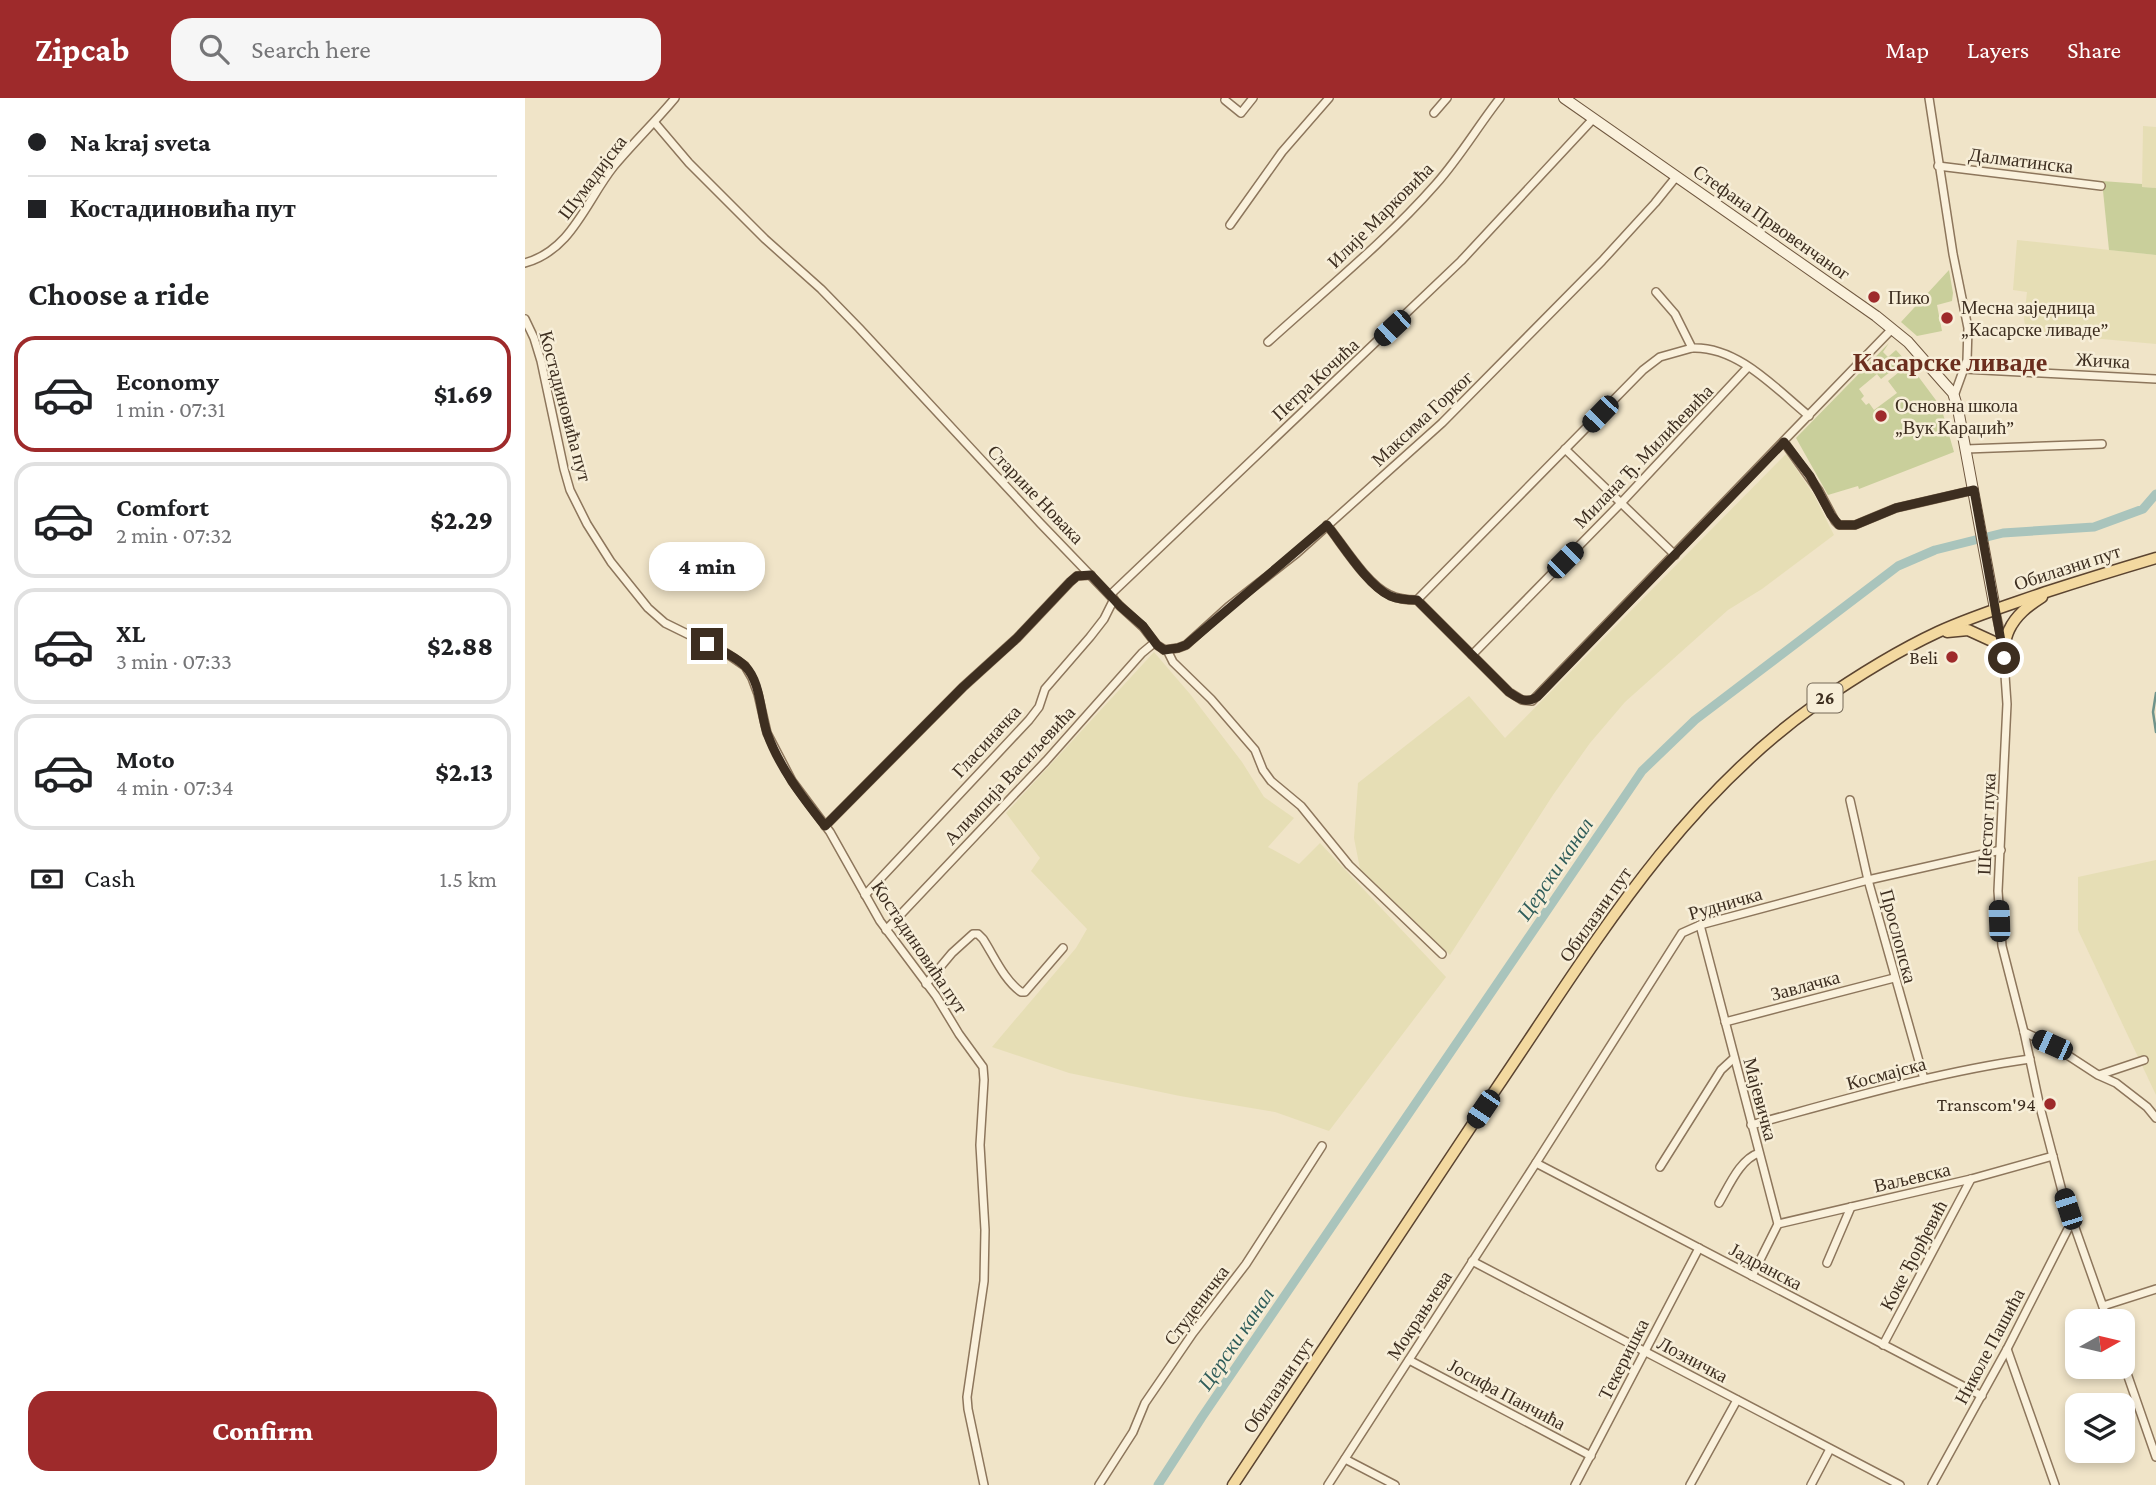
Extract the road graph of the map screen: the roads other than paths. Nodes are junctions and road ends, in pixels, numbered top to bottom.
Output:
1 (675, 98) edge
2 (1253, 98) edge
3 (1329, 98) edge
4 (1447, 98) edge
5 (1500, 98) edge
6 (1564, 98) edge
7 (1929, 98) edge
8 (1225, 100) dead end
9 (1434, 113) dead end
10 (1594, 119) junction
11 (655, 122) junction
12 (1938, 166) junction
13 (1676, 177) junction
14 (2101, 186) dead end
15 (1230, 225) dead end
16 (525, 262) edge
17 (1656, 292) dead end
18 (525, 319) edge
19 (1892, 329) junction
20 (1268, 342) dead end
21 (1692, 348) junction
22 (1748, 368) junction
23 (1964, 369) junction
24 (2156, 379) edge
25 (1954, 397) junction
26 (1809, 416) junction
27 (1784, 442) junction
28 (2102, 444) dead end
29 (1565, 449) junction
30 (1966, 449) junction
31 (1974, 490) junction
32 (1621, 503) junction
33 (1327, 525) junction
34 (1675, 555) junction
35 (2156, 558) edge
36 (1091, 575) junction
37 (2045, 593) junction
38 (1112, 597) junction
39 (1417, 600) junction
40 (1995, 609) junction
41 (1937, 632) junction
42 (1154, 643) junction
43 (2003, 646) junction
44 (1164, 650) junction
45 (1472, 655) junction
46 (1850, 800) dead end
47 (825, 826) junction
48 (2001, 850) junction
49 (1868, 880) junction
50 (865, 895) junction
51 (1700, 925) junction
52 (886, 930) junction
53 (1063, 948) dead end
54 (1442, 954) dead end
55 (1894, 978) junction
56 (926, 984) junction
57 (1725, 1023) junction
58 (2024, 1032) junction
59 (1734, 1058) junction
60 (2030, 1059) junction
61 (2144, 1060) dead end
62 (2098, 1075) junction
63 (1924, 1079) junction
64 (2156, 1118) edge
65 (1751, 1125) junction
66 (1321, 1146) dead end
67 (1759, 1153) junction
68 (2053, 1156) junction
69 (1536, 1163) junction
70 (1660, 1167) dead end
71 (1971, 1179) junction
72 (1719, 1203) dead end
73 (1851, 1207) junction
74 (2072, 1221) junction
75 (1778, 1224) junction
76 (1699, 1248) junction
77 (1472, 1261) junction
78 (1827, 1263) dead end
79 (1752, 1276) junction
80 (2156, 1289) edge
81 (2103, 1306) junction
82 (2104, 1309) edge
83 (1883, 1345) junction
84 (2007, 1349) junction
85 (1645, 1352) junction
86 (1409, 1360) junction
87 (2129, 1379) edge
88 (1982, 1396) junction
89 (1737, 1400) junction
90 (1830, 1449) junction
91 (1591, 1456) junction
92 (2156, 1457) edge
93 (1345, 1459) junction
94 (984, 1485) edge
95 (1099, 1485) edge
96 (1233, 1485) edge
97 (1328, 1485) edge
98 (1395, 1485) edge
99 (1575, 1485) edge
100 (1690, 1485) edge
101 (1811, 1485) edge
102 (1900, 1485) edge
103 (1933, 1485) edge
104 (2055, 1485) edge

1 - 11 street, Шумадијска
2 - 8 street
3 - 15 street
4 - 9 street
5 - 20 street, Илије Марковића
6 - 10 street, Стефана Првовенчаног
7 - 12 street
10 - 13 street, Стефана Првовенчаног
10 - 38 street, Петра Кочића
11 - 16 street, Шумадијска
11 - 36 street, Старине Новака
12 - 14 street, Далматинска
12 - 23 street
13 - 19 street, Стефана Првовенчаног
13 - 33 street, Максима Горког
17 - 21 street
18 - 47 street, Костадиновића пут
19 - 25 street, Стефана Првовенчаног
19 - 26 street
21 - 22 street
21 - 29 street
22 - 26 street
22 - 32 street, Милана Ђ. Милићевића
23 - 24 street, Жичка
23 - 25 street
25 - 30 street, Стефана Првовенчаног
26 - 27 street
27 - 31 street
27 - 34 street
28 - 30 street
29 - 32 street
29 - 39 street
30 - 31 street, Стефана Првовенчаног
31 - 40 street, Стефана Првовенчаног
32 - 34 street
32 - 45 street, Милана Ђ. Милићевића
33 - 39 street
33 - 44 street, Максима Горког
34 - 45 street
35 - 37 main road, Обилазни пут / 26
36 - 38 street, Старине Новака
36 - 47 street
37 - 40 main road, Обилазни пут / 26
37 - 43 main road
38 - 42 street, Старине Новака
38 - 50 street, Гласиначка
39 - 45 street
40 - 41 main road, Обилазни пут / 26
40 - 43 street, Шестог пука
41 - 43 main road
41 - 96 main road, Обилазни пут / 26
42 - 44 street, Старине Новака
42 - 52 street, Алимпија Васиљевића
43 - 48 street, Шестог пука
44 - 54 street, Старине Новака
46 - 49 street, Прослопска
47 - 50 street, Костадиновића пут
48 - 49 street, Рудничка
48 - 58 street, Шестог пука
49 - 51 street, Рудничка
49 - 55 street, Прослопска
50 - 52 street, Костадиновића пут
51 - 57 street, Мајевичка
51 - 69 street, Рудничка
52 - 56 street, Костадиновића пут
53 - 56 street
55 - 57 street, Завлачка
55 - 63 street, Прослопска
56 - 94 street, Костадиновића пут
57 - 59 street, Мајевичка
58 - 60 street, Шестог пука
58 - 62 street
59 - 65 street, Мајевичка
59 - 70 street
60 - 63 street, Космајска
60 - 68 street, Шестог пука
61 - 62 street
62 - 64 street
63 - 65 street, Космајска
65 - 67 street, Мајевичка
66 - 95 street, Студеничка
67 - 72 street
67 - 75 street, Мајевичка
68 - 71 street, Ваљевска
68 - 74 street, Шестог пука
69 - 76 street, Јадранска
69 - 77 street, Мокрањчева
71 - 73 street, Ваљевска
71 - 83 street, Коке Ђорђевић
73 - 75 street, Ваљевска
73 - 78 street
74 - 81 street, Шестог пука
74 - 84 street, Николе Пашића
75 - 79 street
76 - 79 street, Јадранска
76 - 85 street, Текеришка
77 - 85 street, Лозничка
77 - 86 street, Мокрањчева
79 - 83 street, Јадранска
80 - 81 street
81 - 82 street, Шестог пука
83 - 88 street, Јадранска
84 - 88 street, Николе Пашића
84 - 104 street
85 - 89 street, Лозничка
85 - 91 street, Текеришка
86 - 91 street, Јосифа Панчића
86 - 93 street, Мокрањчева
87 - 92 street
88 - 103 street, Николе Пашића
89 - 90 street, Лозничка
89 - 100 street
90 - 101 street
90 - 102 street, Лозничка
91 - 99 street, Текеришка
93 - 97 street, Мокрањчева
93 - 98 street

